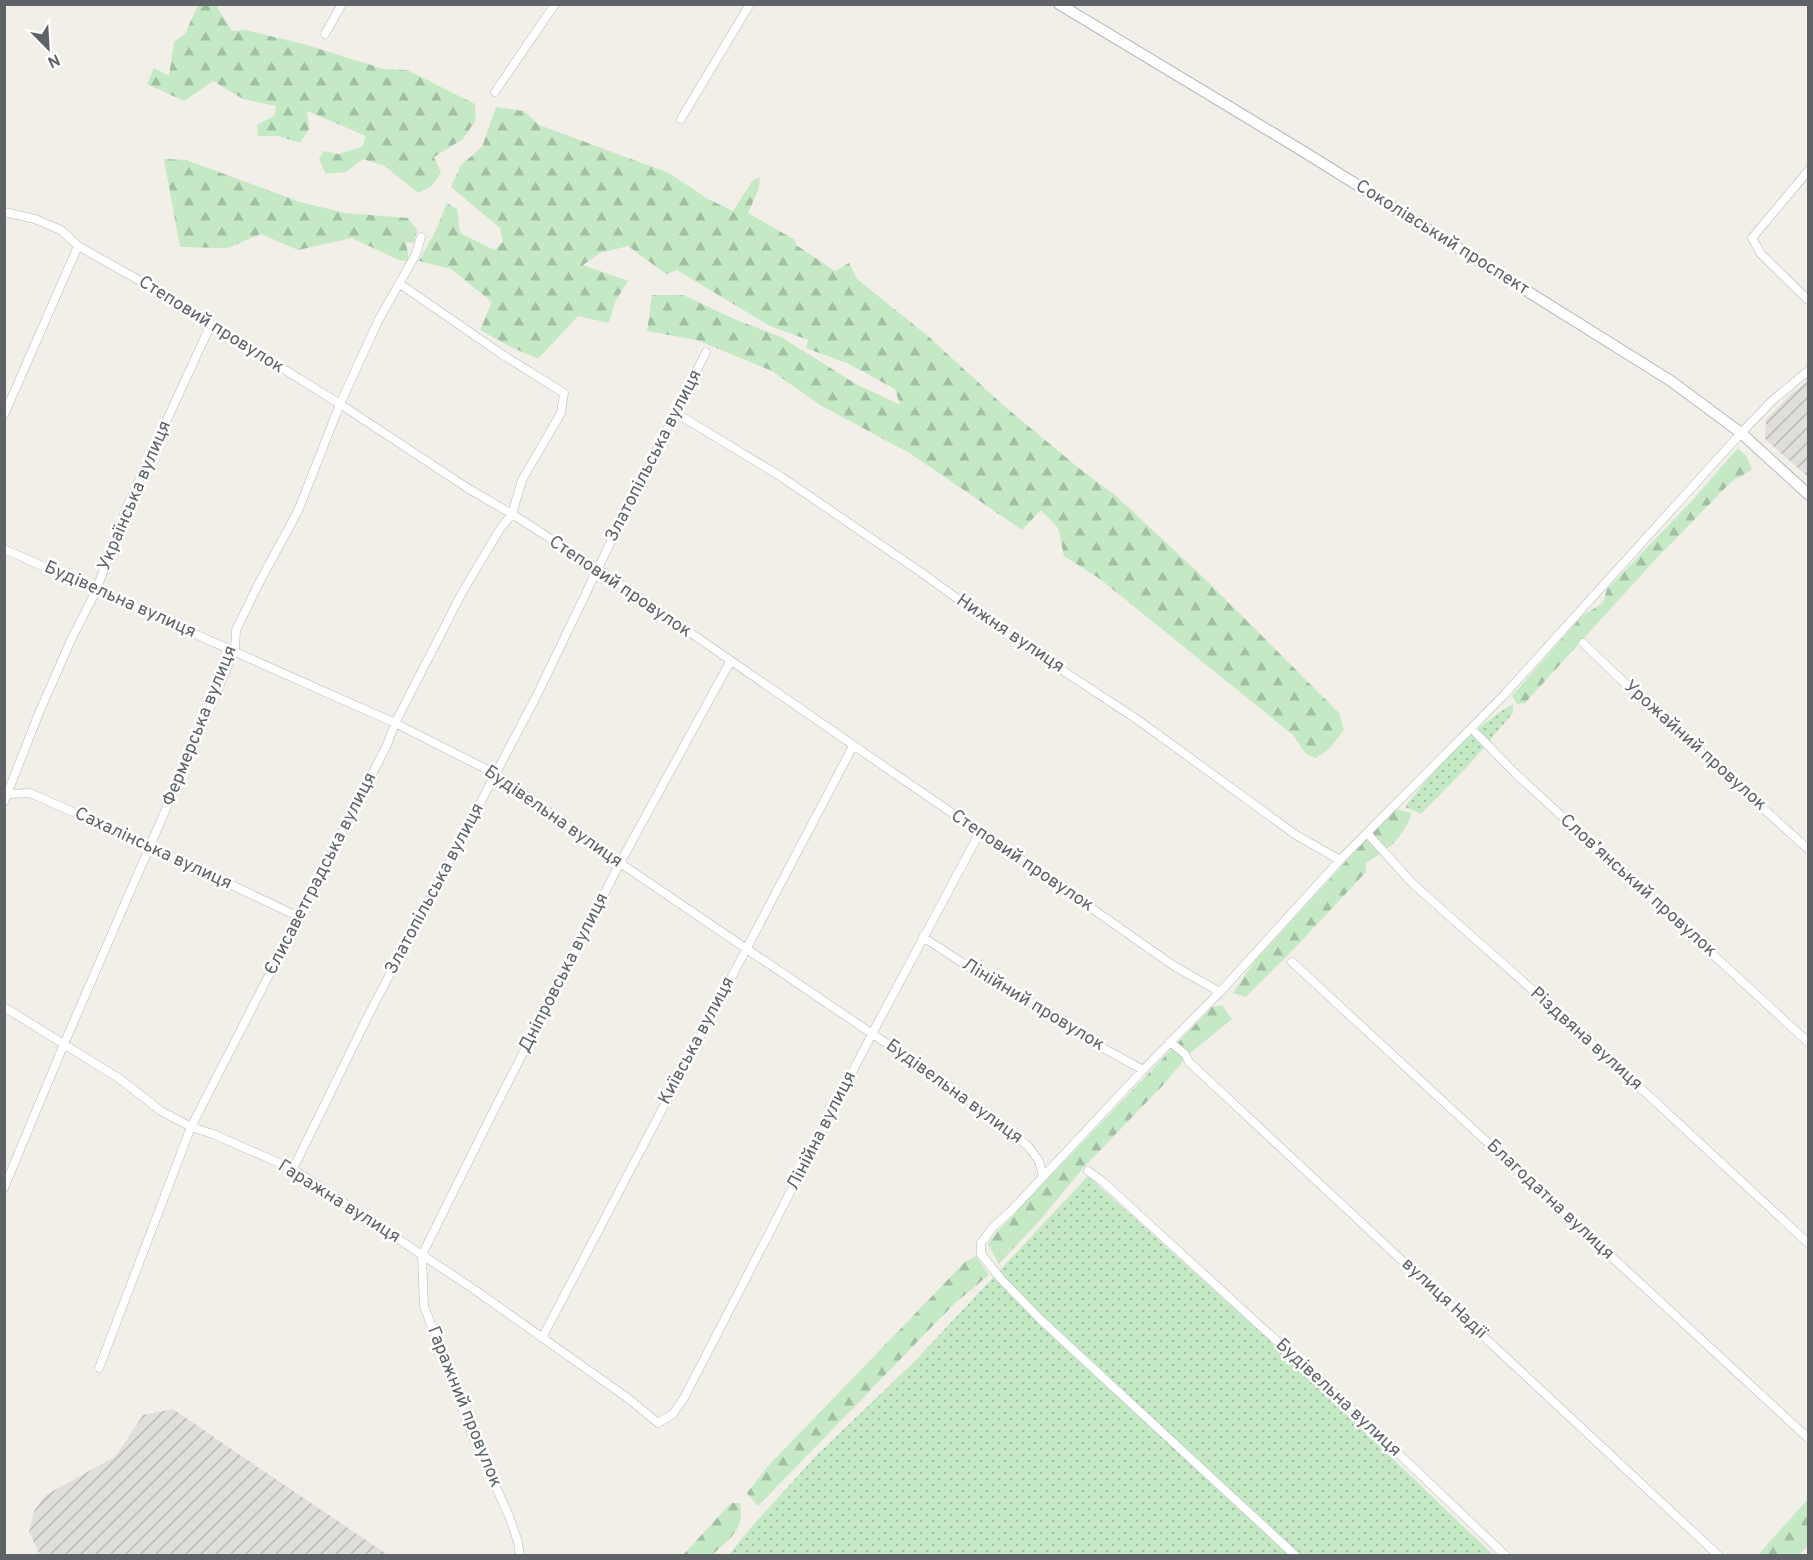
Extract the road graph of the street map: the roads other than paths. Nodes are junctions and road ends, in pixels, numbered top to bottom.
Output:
1 (342, 4) edge
2 (555, 4) edge
3 (750, 4) edge
4 (1059, 4) edge
5 (325, 34) dead end
6 (495, 92) dead end
7 (681, 119) dead end
8 (1809, 171) edge
9 (4, 212) edge
10 (421, 237) dead end
11 (78, 246) junction
12 (400, 284) junction
13 (1809, 300) edge
14 (211, 324) junction
15 (706, 352) dead end
16 (1809, 371) edge
17 (339, 404) junction
18 (676, 413) junction
19 (4, 415) edge
20 (1741, 433) junction
21 (1809, 494) edge
22 (512, 514) junction
23 (4, 549) edge
24 (598, 569) junction
25 (96, 591) junction
26 (1583, 643) dead end
27 (235, 650) junction
28 (730, 662) junction
29 (395, 723) junction
30 (1471, 728) junction
31 (853, 746) junction
32 (496, 774) junction
33 (7, 794) edge
34 (4, 802) edge
35 (980, 832) junction
36 (1367, 833) junction
37 (150, 846) junction
38 (1809, 849) edge
39 (1340, 860) junction
40 (620, 863) junction
41 (299, 917) junction
42 (923, 938) junction
43 (746, 947) junction
44 (1292, 962) dead end
45 (1220, 992) junction
46 (4, 1007) edge
47 (873, 1032) junction
48 (1170, 1042) junction
49 (1809, 1042) edge
50 (64, 1044) junction
51 (1143, 1070) junction
52 (191, 1127) junction
53 (293, 1170) junction
54 (1088, 1171) dead end
55 (1043, 1176) junction
56 (4, 1188) edge
57 (1809, 1243) edge
58 (422, 1255) junction
59 (542, 1338) junction
60 (99, 1368) dead end
61 (658, 1423) joint
62 (1809, 1438) edge
63 (520, 1556) edge
64 (1296, 1556) edge
65 (1506, 1556) edge
66 (1719, 1556) edge

1 - 5 street
2 - 6 street
3 - 7 street
4 - 20 street, Соколівський проспект
8 - 13 street
9 - 11 street, Степовий провулок
10 - 12 street, Фермерська вулиця
11 - 14 street, Степовий провулок
11 - 19 street
12 - 17 street, Фермерська вулиця
12 - 22 street, Єлисаветградська вулиця
14 - 17 street, Степовий провулок
14 - 25 street, Українська вулиця
15 - 18 street, Златопільська вулиця
16 - 20 street
17 - 22 street, Степовий провулок
17 - 27 street, Фермерська вулиця
18 - 24 street, Златопільська вулиця
18 - 39 street, Нижня вулиця
20 - 21 street, Соколівський проспект
20 - 30 street
22 - 24 street, Степовий провулок
22 - 29 street, Єлисаветградська вулиця
23 - 25 street, Будівельна вулиця
24 - 28 street, Степовий провулок
24 - 32 street, Златопільська вулиця
25 - 27 street, Будівельна вулиця
25 - 33 street, Українська вулиця
26 - 38 street, Урожайний провулок
27 - 29 street, Будівельна вулиця
27 - 37 street, Фермерська вулиця
28 - 31 street, Степовий провулок
28 - 40 street, Дніпровська вулиця
29 - 32 street, Будівельна вулиця
29 - 41 street, Єлисаветградська вулиця
30 - 36 street
30 - 49 street, Словʼянський провулок
31 - 35 street, Степовий провулок
31 - 43 street, Київська вулиця
32 - 40 street, Будівельна вулиця
32 - 53 street, Златопільська вулиця
33 - 34 street, Українська вулиця
33 - 37 street, Сахалінська вулиця
35 - 42 street, Лінійна вулиця
35 - 45 street, Степовий провулок
36 - 39 street
36 - 57 street, Різдвяна вулиця
37 - 41 street, Сахалінська вулиця
37 - 50 street, Фермерська вулиця
39 - 45 street
40 - 43 street, Будівельна вулиця
40 - 58 street, Дніпровська вулиця
41 - 52 street, Єлисаветградська вулиця
42 - 47 street, Лінійна вулиця
42 - 51 street, Лінійний провулок
43 - 47 street, Будівельна вулиця
43 - 59 street, Київська вулиця
44 - 62 street, Благодатна вулиця
45 - 48 street
46 - 50 street, Гаражна вулиця
47 - 55 street, Будівельна вулиця
47 - 61 street, Лінійна вулиця
48 - 51 street
48 - 66 street, вулиця Надії
50 - 52 street, Гаражна вулиця
50 - 56 street, Фермерська вулиця
51 - 55 street
52 - 53 street, Гаражна вулиця
52 - 60 street, Єлисаветградська вулиця
53 - 58 street, Гаражна вулиця
54 - 65 street, Будівельна вулиця
55 - 64 street
58 - 59 street, Гаражна вулиця
58 - 63 street, Гаражний провулок
59 - 61 street, Гаражна вулиця

